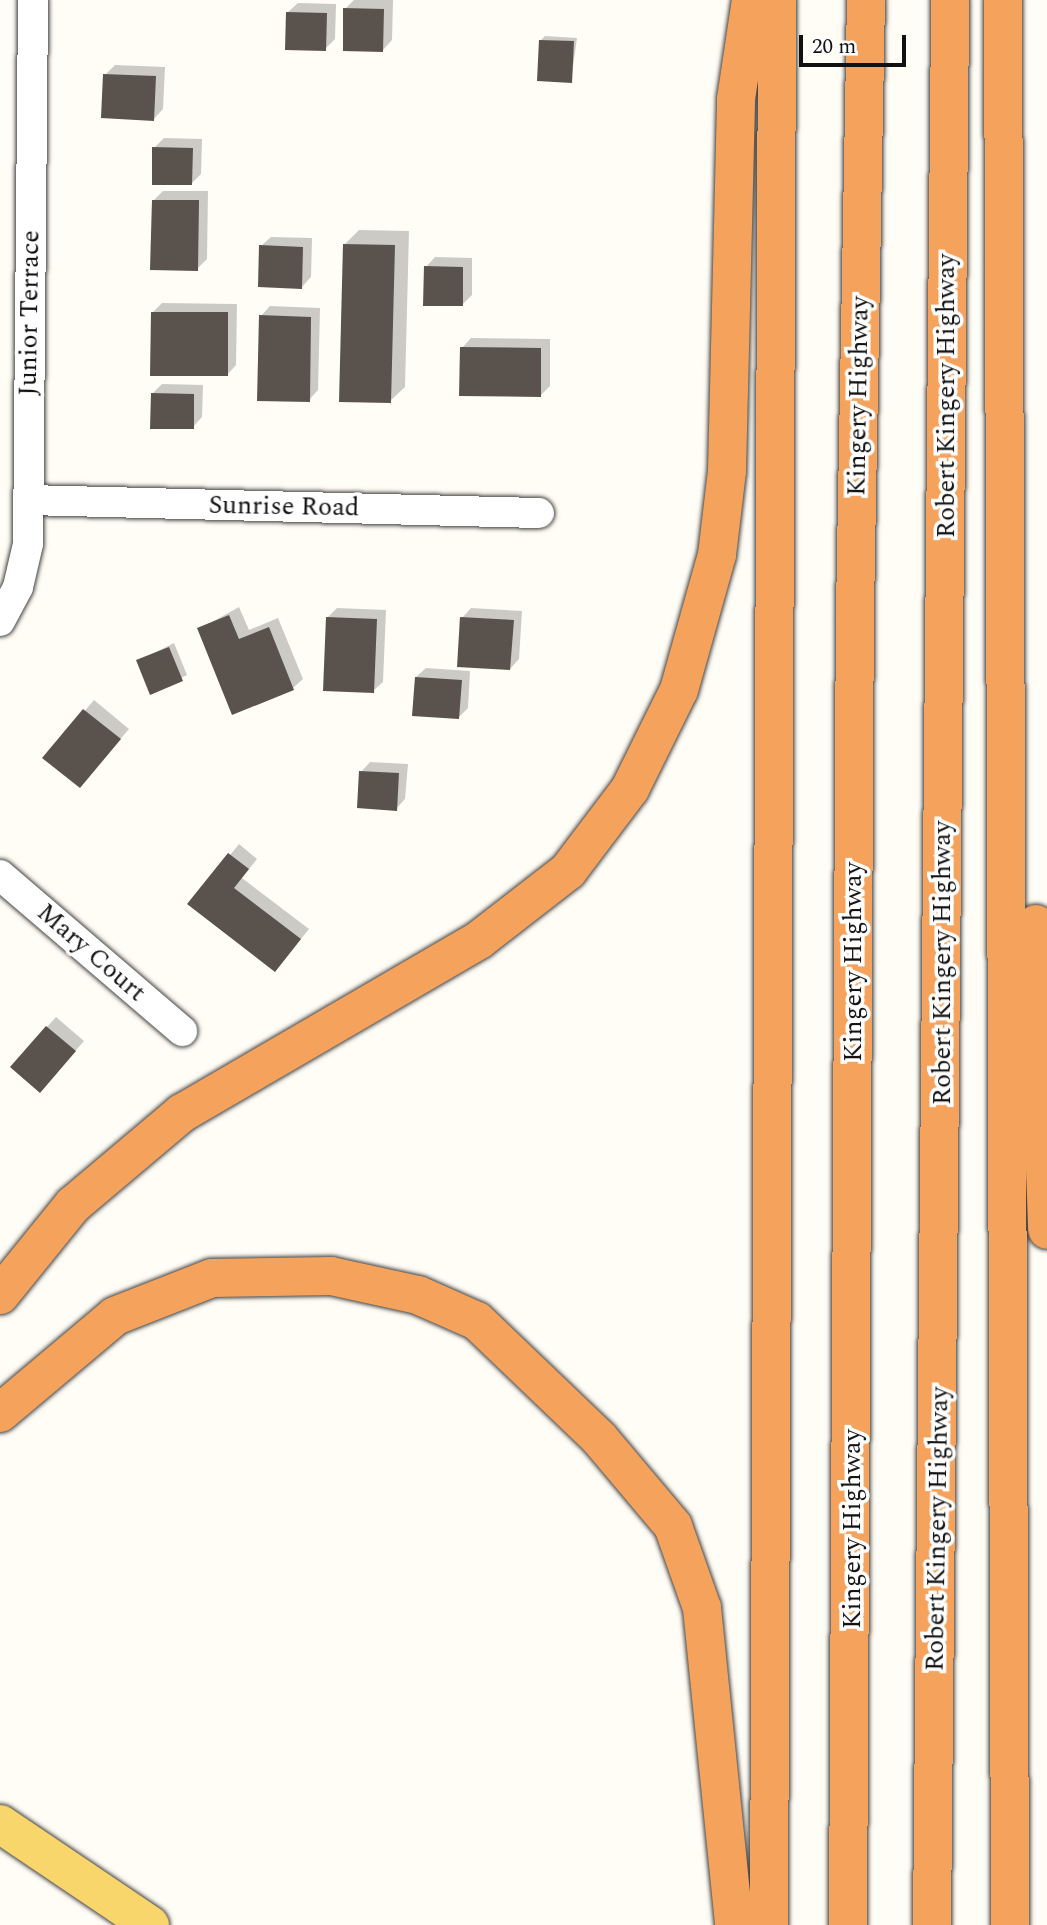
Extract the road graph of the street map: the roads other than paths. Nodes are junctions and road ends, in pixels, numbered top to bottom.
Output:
1 (33, 0) edge
2 (751, 0) edge
3 (777, 0) edge
4 (866, 0) edge
5 (950, 0) edge
6 (1003, 0) edge
7 (1009, 367) junction
8 (28, 500) junction
9 (539, 513) dead end
10 (0, 621) edge
11 (0, 875) edge
12 (182, 1031) dead end
13 (1047, 1230) edge
14 (0, 1295) edge
15 (0, 1413) edge
16 (0, 1824) edge
17 (150, 1925) edge
18 (734, 1925) edge
19 (769, 1925) edge
20 (848, 1925) edge
21 (932, 1925) edge
22 (1010, 1925) edge

1 - 8 street, Junior Terrace
2 - 14 highway
3 - 19 highway
4 - 20 highway, Kingery Highway
5 - 21 highway, Robert Kingery Highway
6 - 7 highway
7 - 13 highway
7 - 22 highway
8 - 9 street, Sunrise Road
8 - 10 street, Junior Terrace
11 - 12 street, Mary Court
15 - 18 highway
16 - 17 main road

